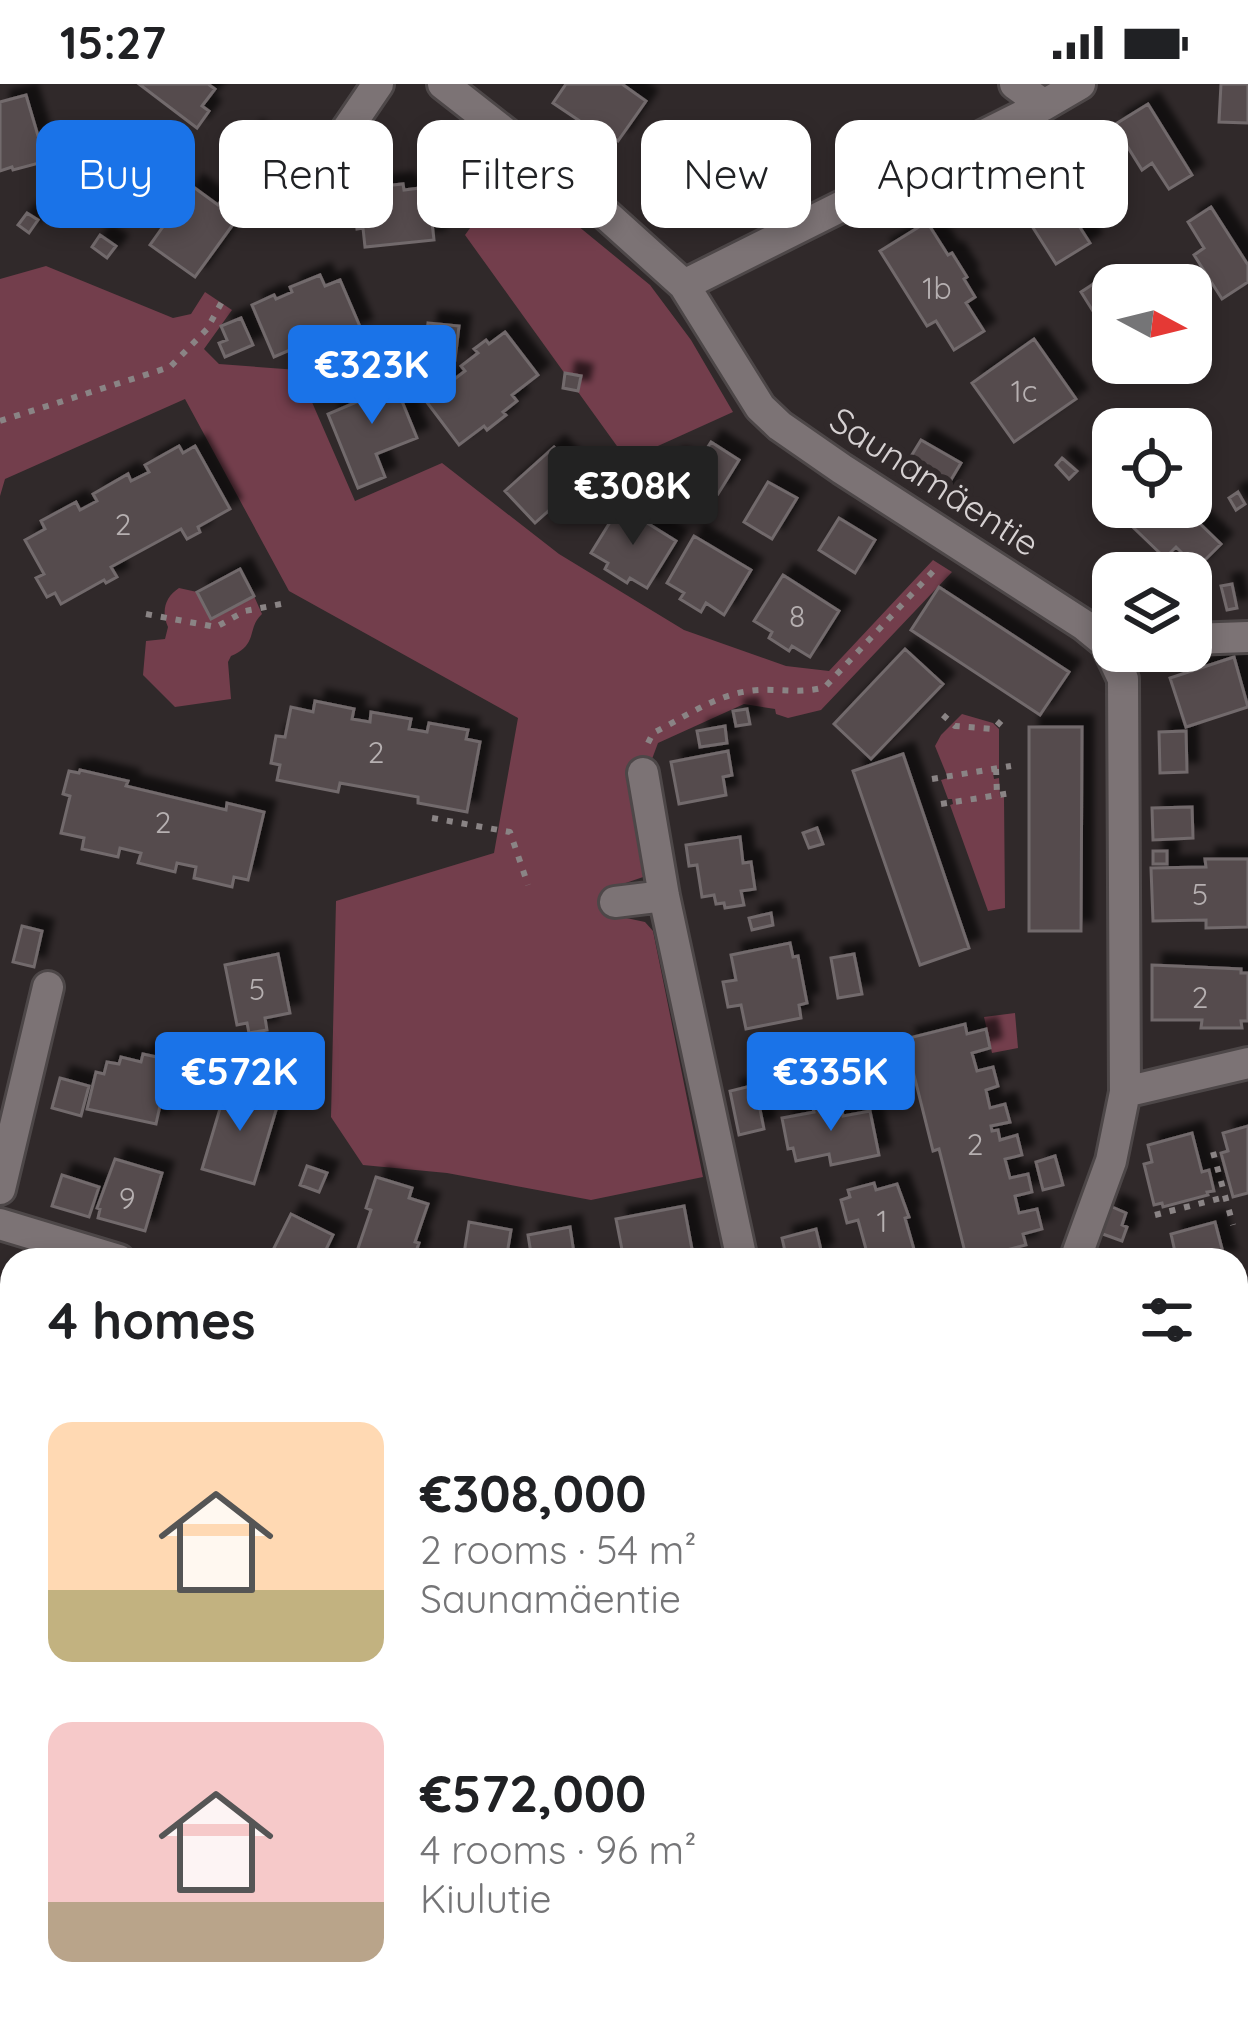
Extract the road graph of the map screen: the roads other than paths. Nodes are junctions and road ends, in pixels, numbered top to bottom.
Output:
1 (378, 84) edge
2 (443, 84) edge
3 (1015, 84) edge
4 (1080, 84) edge
5 (1044, 105) junction
6 (354, 120) edge
7 (684, 285) junction
8 (1092, 631) edge
9 (1248, 637) edge
10 (1212, 638) edge
11 (1120, 672) edge
12 (644, 773) road end
13 (664, 896) junction
14 (615, 902) dead end
15 (48, 987) dead end
16 (1248, 1063) edge
17 (1125, 1092) junction
18 (0, 1189) edge
19 (0, 1224) edge
20 (79, 1248) edge
21 (739, 1248) edge
22 (1079, 1248) edge

1 - 6 street
2 - 7 street, Saunamäentie
3 - 5 street
4 - 5 street
5 - 7 street
7 - 8 street, Saunamäentie
9 - 10 street
11 - 17 street, Saunamäentie
12 - 13 street
13 - 14 street
13 - 21 street
15 - 18 street
16 - 17 street
17 - 22 street, Saunamäentie
19 - 20 street

